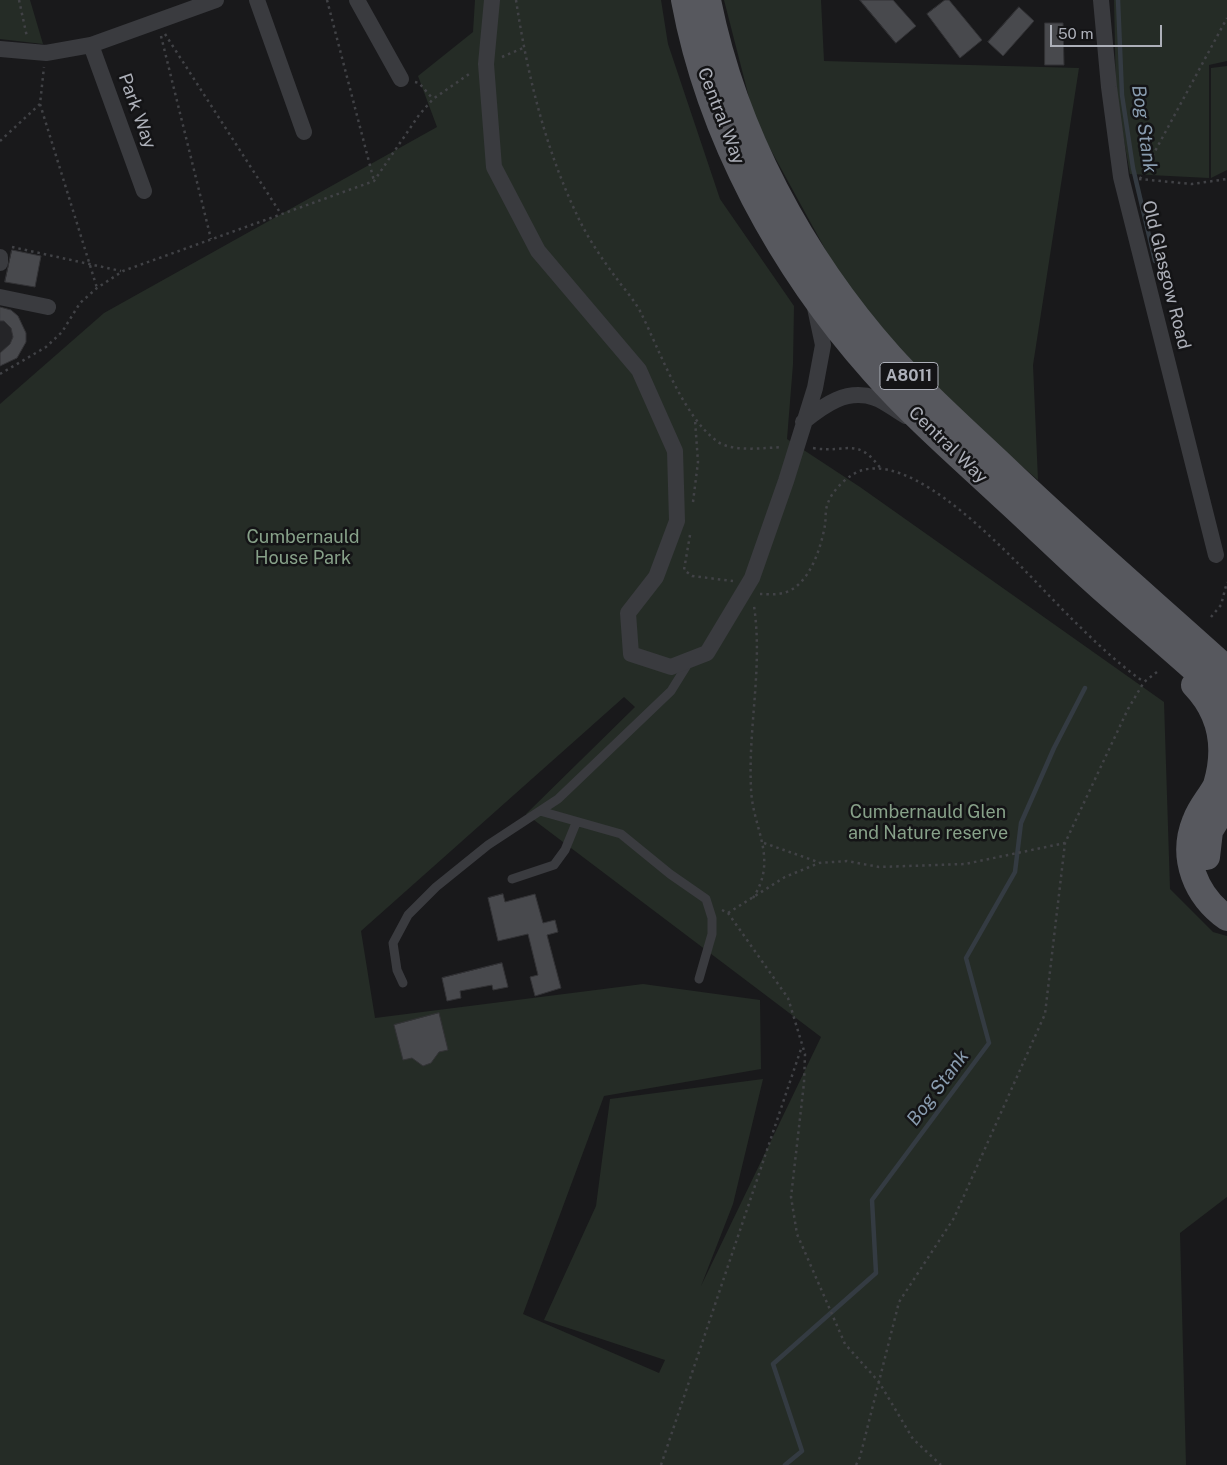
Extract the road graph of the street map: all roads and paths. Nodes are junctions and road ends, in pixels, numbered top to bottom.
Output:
1 (19, 0) edge
2 (216, 0) edge
3 (257, 0) edge
4 (327, 0) edge
5 (357, 0) edge
6 (492, 0) edge
7 (516, 0) edge
8 (684, 0) edge
9 (708, 0) edge
10 (1101, 0) edge
11 (1227, 18) edge
12 (156, 20) junction
13 (91, 45) junction
14 (524, 48) junction
15 (0, 49) edge
16 (38, 53) junction
17 (486, 64) junction
18 (401, 79) dead end
19 (419, 83) dead end
20 (433, 99) junction
21 (40, 104) junction
22 (304, 132) dead end
23 (0, 141) edge
24 (1227, 179) edge
25 (374, 181) junction
26 (144, 191) dead end
27 (281, 214) junction
28 (211, 239) junction
29 (4, 251) edge
30 (0, 263) edge
31 (90, 264) junction
32 (122, 271) junction
33 (97, 288) junction
34 (812, 294) junction
35 (0, 297) edge
36 (48, 307) dead end
37 (0, 374) edge
38 (802, 422) junction
39 (933, 433) junction
40 (796, 444) junction
41 (882, 470) junction
42 (1216, 555) dead end
43 (692, 576) dead end
44 (1227, 582) edge
45 (1100, 587) junction
46 (751, 588) junction
47 (1211, 617) dead end
48 (690, 660) junction
49 (1227, 669) edge
50 (1157, 672) dead end
51 (1144, 682) junction
52 (1227, 699) edge
53 (1227, 803) edge
54 (540, 811) junction
55 (576, 823) junction
56 (764, 843) junction
57 (1065, 843) junction
58 (819, 863) junction
59 (512, 879) dead end
60 (1227, 896) edge
61 (753, 898) junction
62 (706, 899) junction
63 (728, 913) junction
64 (1227, 918) edge
65 (699, 979) dead end
66 (403, 983) dead end
67 (803, 1045) junction
68 (879, 1382) junction
69 (661, 1465) edge
70 (856, 1465) edge
71 (940, 1465) edge

1 - 16 path
2 - 12 street
3 - 22 street
4 - 25 path
5 - 18 street
6 - 17 street
7 - 14 path
8 - 34 main road, Central Way / A8011
9 - 49 main road, Central Way / A8011
10 - 42 street, Old Glasgow Road
11 - 24 path
12 - 13 street
12 - 27 path
12 - 28 path
13 - 16 street
13 - 26 street, Park Way
14 - 17 path
14 - 40 path
15 - 16 street
16 - 21 path
17 - 20 path
17 - 48 street
19 - 20 path
20 - 25 path
21 - 23 path
21 - 31 path
25 - 27 path
27 - 28 path
28 - 32 path
29 - 30 street
29 - 31 path
31 - 32 path
31 - 33 path
32 - 33 path
33 - 37 path
34 - 38 street
34 - 39 main road, Central Way / A8011
35 - 36 street
38 - 39 street
38 - 40 street
39 - 45 main road, Central Way / A8011
40 - 41 path
40 - 46 street
41 - 46 path
41 - 51 path
43 - 46 path
44 - 47 path
45 - 52 main road, Central Way / A8011
45 - 64 main road
46 - 48 street
46 - 56 path
48 - 54 lane
50 - 51 path
51 - 57 path
53 - 60 main road
54 - 55 lane
54 - 66 lane
55 - 59 lane
55 - 62 lane
56 - 58 path
56 - 61 path
57 - 58 path
57 - 68 path
58 - 61 path
61 - 63 path
62 - 63 path
62 - 65 lane
63 - 67 path
67 - 68 path
67 - 69 path
68 - 70 path
68 - 71 path

